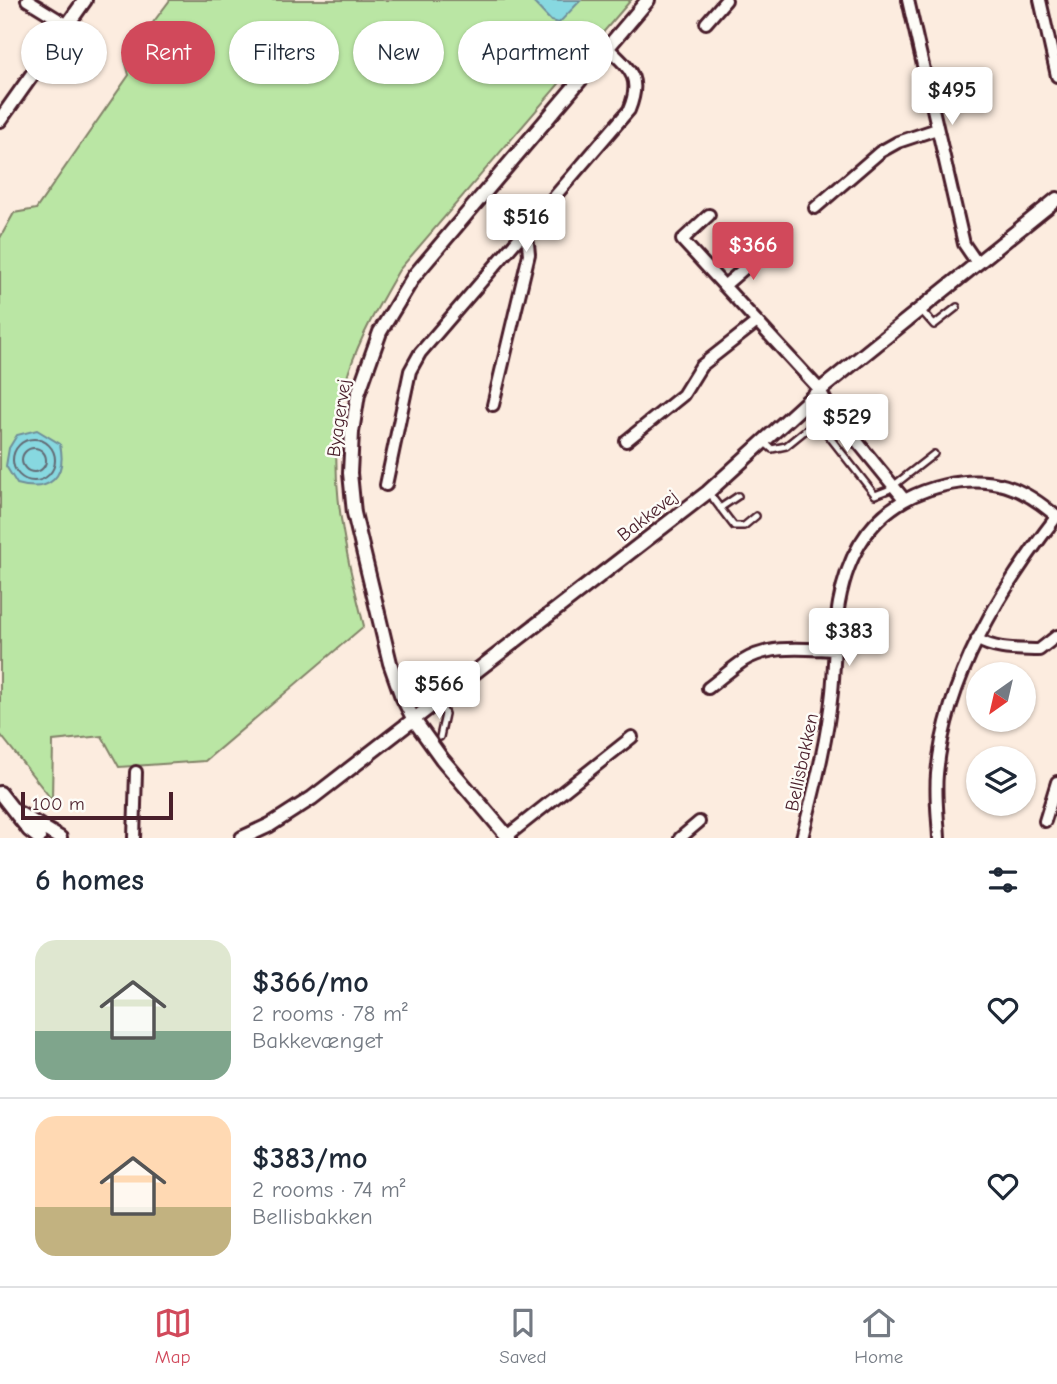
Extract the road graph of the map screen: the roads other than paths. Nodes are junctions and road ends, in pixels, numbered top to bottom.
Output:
1 (27, 0) edge
2 (85, 0) edge
3 (649, 0) edge
4 (726, 0) edge
5 (908, 0) edge
6 (1040, 0) edge
7 (61, 21) edge
8 (68, 21) edge
9 (706, 23) dead end
10 (613, 42) edge
11 (613, 53) edge
12 (1057, 76) edge
13 (25, 84) edge
14 (577, 84) edge
15 (0, 120) edge
16 (937, 129) junction
17 (1057, 199) edge
18 (815, 208) dead end
19 (709, 215) dead end
20 (523, 234) junction
21 (761, 255) dead end
22 (977, 263) junction
23 (724, 286) junction
24 (957, 307) dead end
25 (920, 309) junction
26 (757, 322) junction
27 (820, 390) junction
28 (493, 405) dead end
29 (829, 407) junction
30 (817, 421) junction
31 (626, 441) dead end
32 (764, 442) junction
33 (934, 454) dead end
34 (386, 485) dead end
35 (894, 486) junction
36 (708, 492) junction
37 (738, 496) dead end
38 (904, 499) junction
39 (720, 508) junction
40 (756, 516) dead end
41 (1057, 517) edge
42 (1057, 636) edge
43 (977, 639) junction
44 (835, 650) junction
45 (708, 688) dead end
46 (439, 701) junction
47 (414, 720) junction
48 (440, 737) dead end
49 (632, 737) dead end
50 (136, 772) dead end
51 (1057, 782) edge
52 (0, 793) edge
53 (14, 810) junction
54 (1045, 821) dead end
55 (699, 822) dead end
56 (508, 837) edge
57 (38, 838) edge
58 (60, 838) edge
59 (134, 838) edge
60 (242, 838) edge
61 (680, 838) edge
62 (802, 838) edge
63 (939, 838) edge

1 - 7 street
2 - 8 street
3 - 10 street, Byagervej
4 - 9 street
5 - 16 street
6 - 12 street
11 - 20 street
13 - 15 street
14 - 47 street, Byagervej
16 - 18 street
16 - 22 street
17 - 22 street, Bakkevej
19 - 23 street
20 - 28 street
20 - 34 street
21 - 23 street
22 - 25 street, Bakkevej
23 - 26 street
24 - 25 lane
25 - 27 street, Bakkevej
26 - 27 street
26 - 31 street
27 - 29 street
27 - 32 street, Bakkevej
29 - 30 lane
29 - 35 street
30 - 32 lane
30 - 35 lane
32 - 36 street, Bakkevej
33 - 35 lane
35 - 38 street
36 - 39 lane
36 - 46 street, Bakkevej
37 - 39 lane
38 - 41 street, Bellisbakken
38 - 44 street, Bellisbakken
39 - 40 lane
41 - 43 street
42 - 43 street
43 - 63 street
44 - 45 street
44 - 62 street, Bellisbakken
46 - 47 street, Bakkevej
46 - 48 lane
47 - 56 street, Byagervej
47 - 60 street, Bakkevej
49 - 56 street, Byagervej
50 - 59 street
51 - 54 street
52 - 53 street
53 - 57 street
53 - 58 street
55 - 61 street

